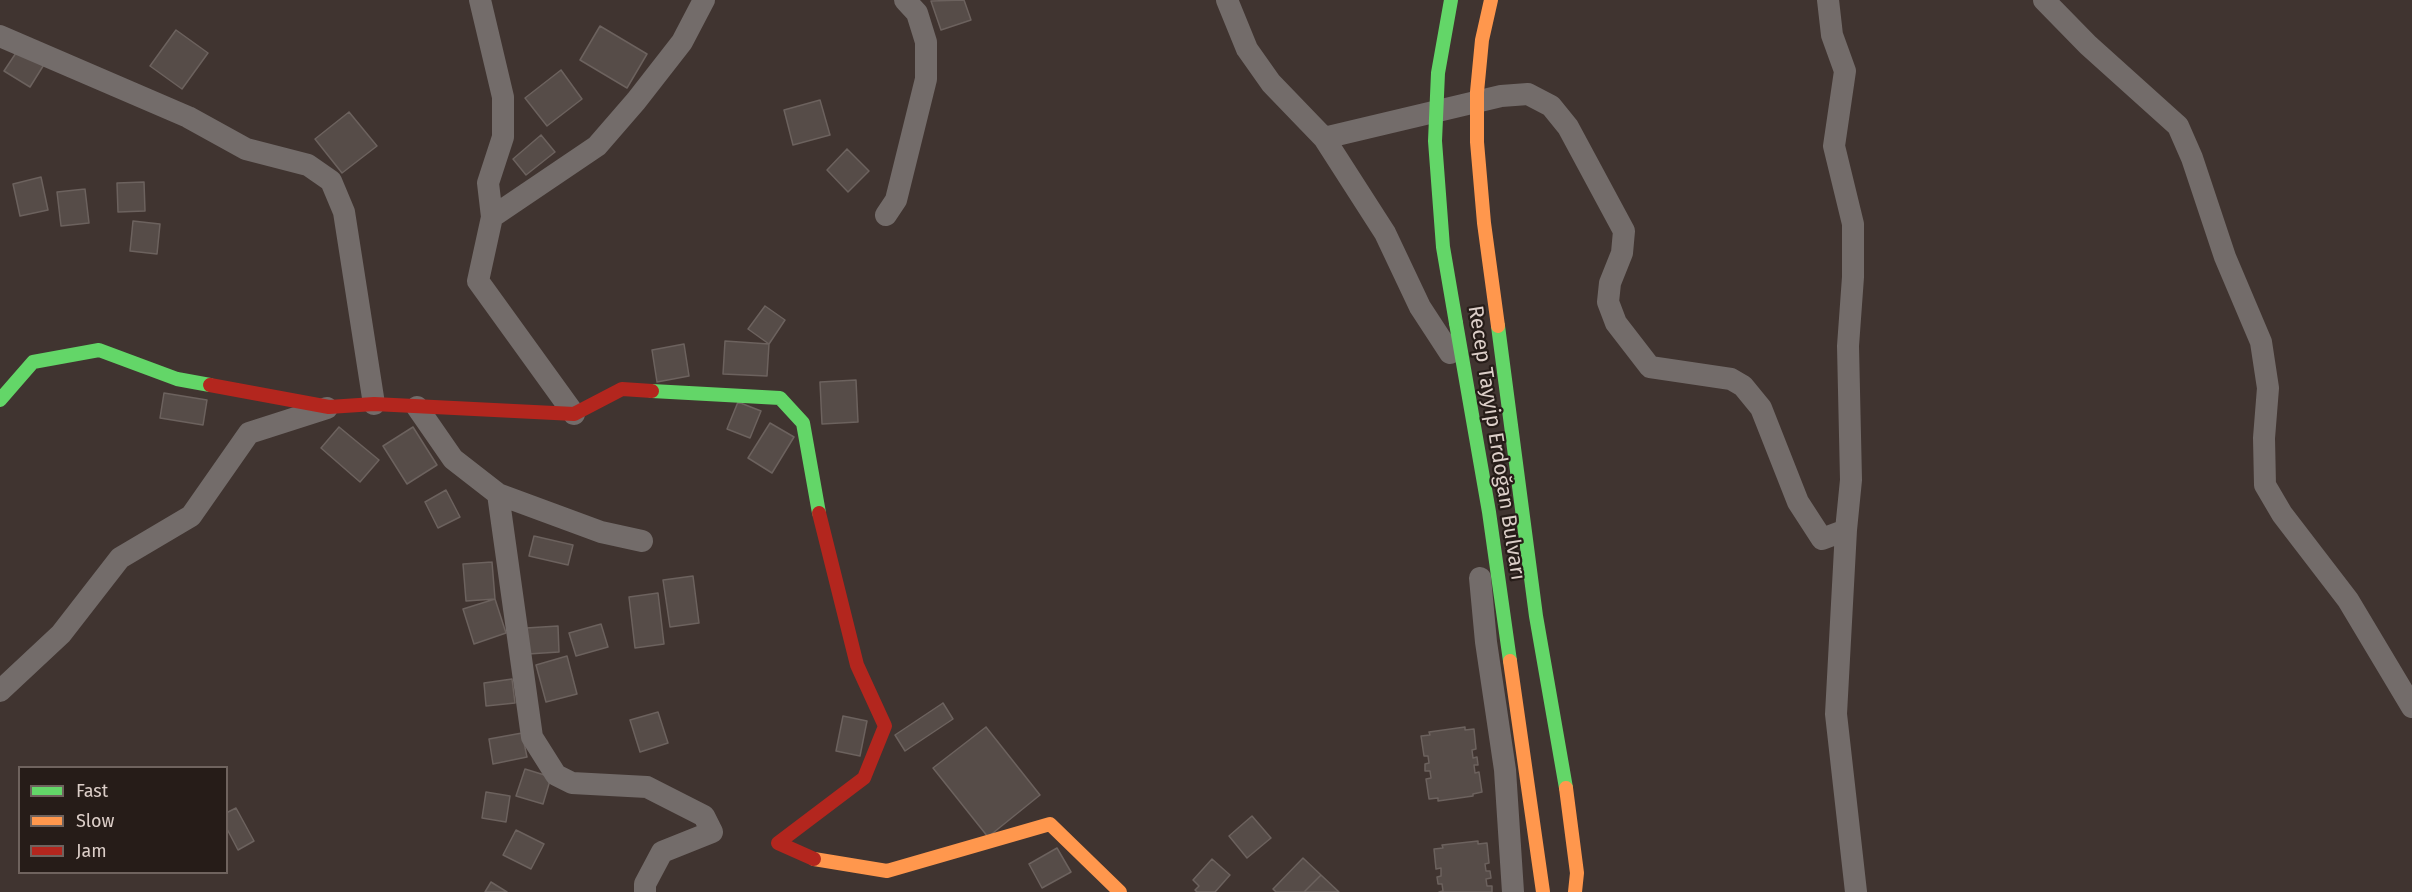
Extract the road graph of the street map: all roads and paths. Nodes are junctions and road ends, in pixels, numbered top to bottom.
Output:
1 (480, 0) edge
2 (704, 0) edge
3 (905, 0) edge
4 (1227, 0) edge
5 (1451, 0) edge
6 (1491, 0) edge
7 (1828, 0) edge
8 (2044, 0) edge
9 (0, 36) edge
10 (1324, 138) junction
11 (886, 215) dead end
12 (492, 217) junction
13 (1450, 353) dead end
14 (0, 400) edge
15 (374, 404) junction
16 (417, 406) junction
17 (329, 407) junction
18 (574, 414) junction
19 (498, 494) junction
20 (1846, 530) junction
21 (642, 541) dead end
22 (1480, 578) dead end
23 (0, 691) edge
24 (2412, 707) edge
25 (645, 892) edge
26 (1120, 892) edge
27 (1513, 892) edge
28 (1543, 892) edge
29 (1575, 892) edge
30 (1856, 892) edge

1 - 12 street
2 - 12 street
3 - 11 street
4 - 10 street
5 - 28 main road, Recep Tayyip Erdoğan Bulvarı, bridge
6 - 29 main road, Recep Tayyip Erdoğan Bulvarı, bridge
7 - 20 street
8 - 24 street
9 - 15 street
10 - 13 street
10 - 20 street
12 - 18 street
14 - 17 main road
15 - 16 main road
15 - 17 main road
16 - 18 main road
16 - 19 street
17 - 23 street
18 - 26 main road
19 - 21 street
19 - 25 street
20 - 30 street
22 - 27 street

